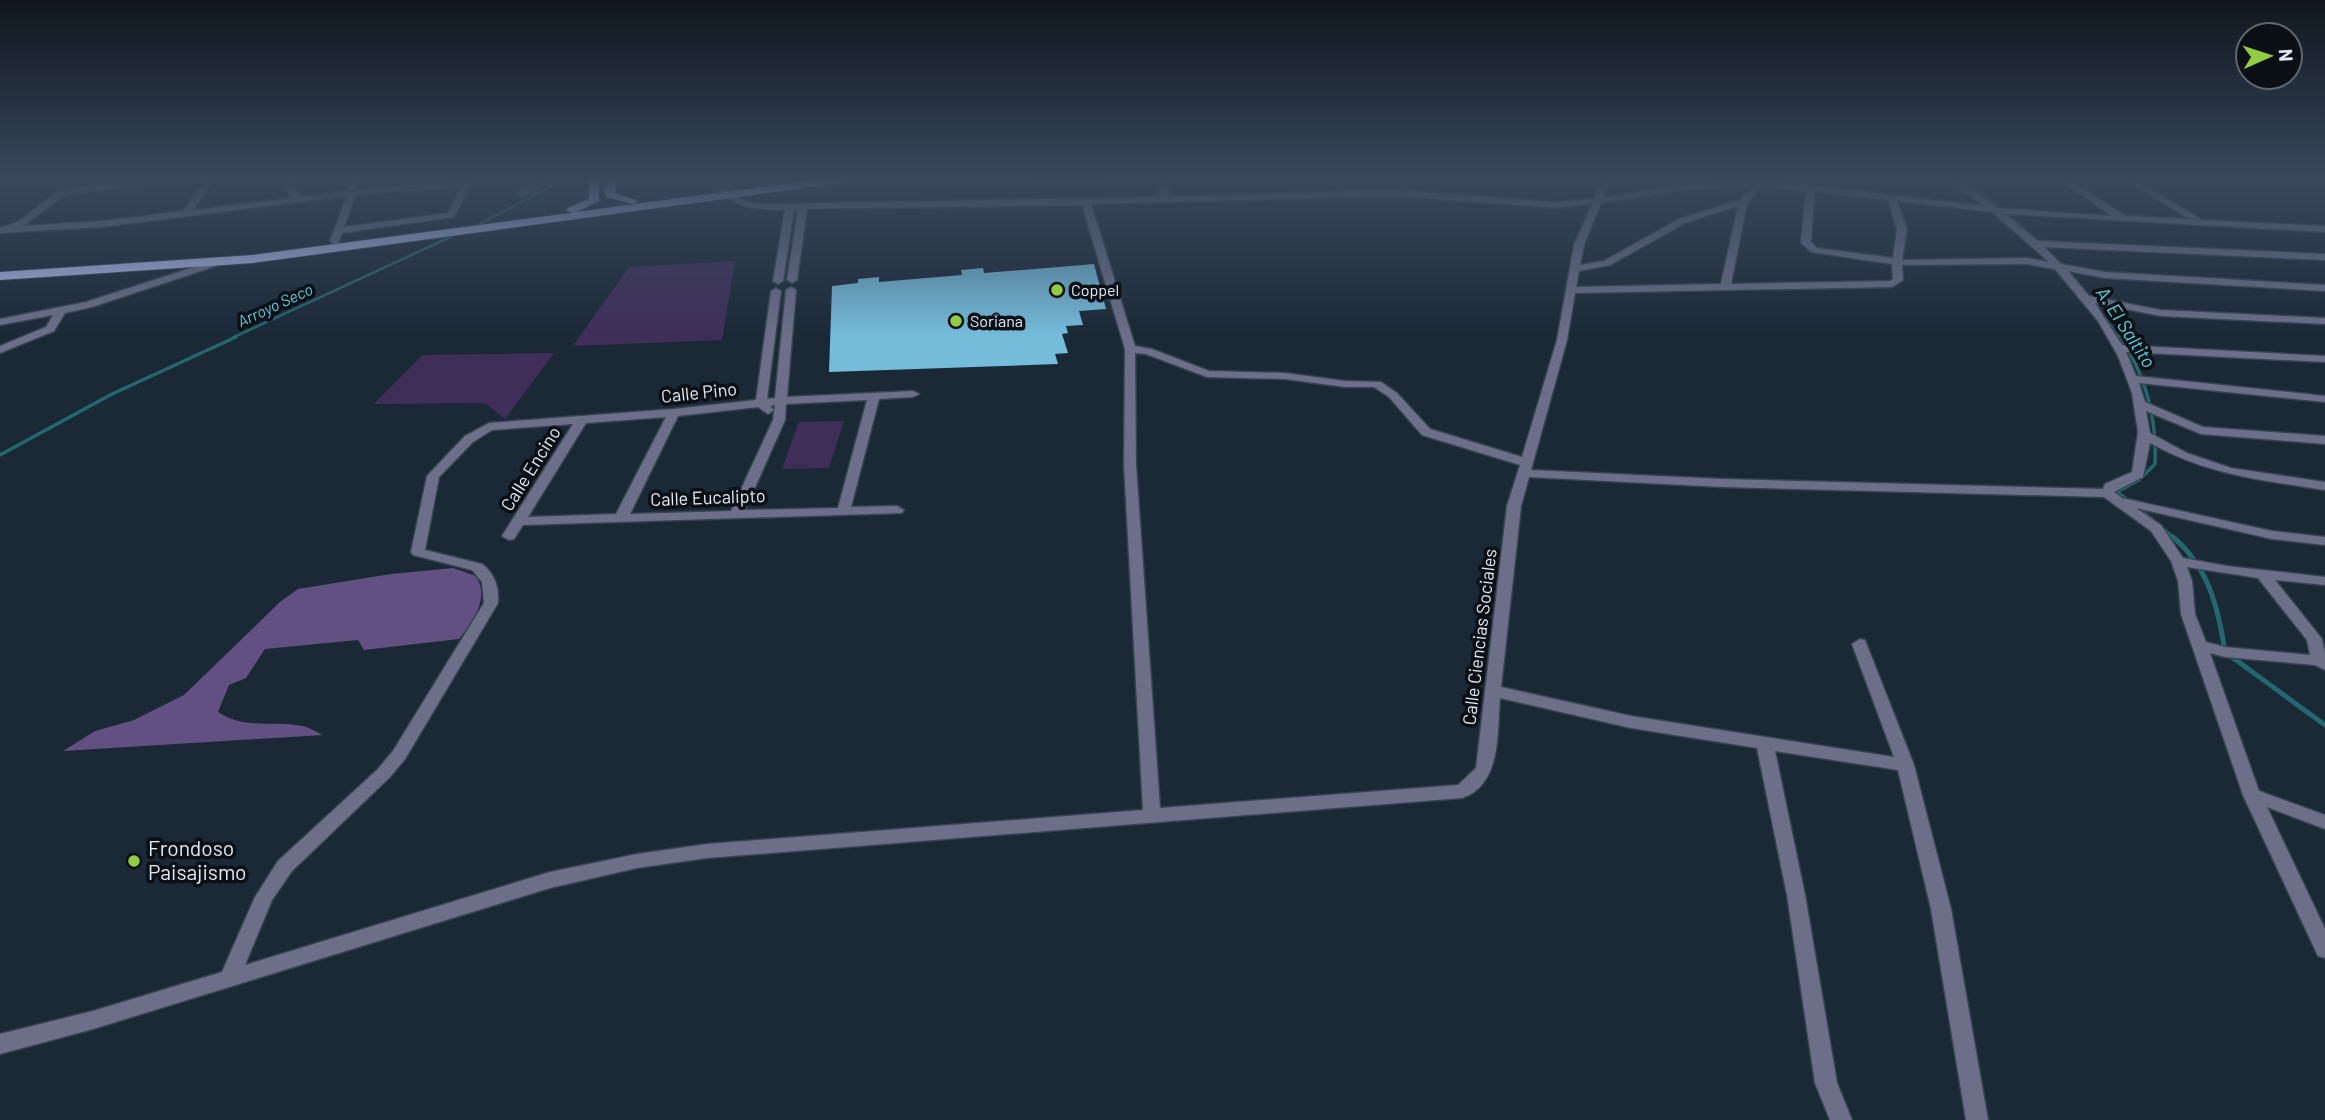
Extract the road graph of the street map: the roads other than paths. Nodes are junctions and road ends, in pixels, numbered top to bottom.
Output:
1 (338, 232) edge
2 (357, 232) edge
3 (377, 232) edge
4 (457, 232) edge
5 (786, 232) edge
6 (799, 232) edge
7 (1095, 232) edge
8 (1585, 232) edge
9 (1662, 232) edge
10 (1737, 232) edge
11 (1807, 232) edge
12 (1902, 232) edge
13 (2020, 232) edge
14 (337, 236) junction
15 (2034, 244) junction
16 (2325, 257) edge
17 (216, 263) junction
18 (1897, 263) junction
19 (2057, 265) junction
20 (0, 267) edge
21 (1574, 269) junction
22 (0, 276) edge
23 (791, 285) junction
24 (777, 286) junction
25 (1725, 287) junction
26 (2325, 288) edge
27 (1572, 290) junction
28 (2086, 298) junction
29 (61, 312) junction
30 (2325, 321) edge
31 (0, 322) edge
32 (2119, 348) junction
33 (1130, 349) junction
34 (0, 350) edge
35 (2325, 359) edge
36 (2134, 379) junction
37 (913, 394) dead end
38 (874, 397) junction
39 (2325, 399) edge
40 (780, 401) junction
41 (761, 404) junction
42 (2141, 405) junction
43 (674, 413) junction
44 (582, 420) junction
45 (779, 420) junction
46 (2144, 435) junction
47 (2325, 440) edge
48 (1525, 468) junction
49 (2325, 486) edge
50 (2112, 496) junction
51 (897, 510) dead end
52 (843, 512) junction
53 (736, 515) junction
54 (621, 518) junction
55 (519, 520) junction
56 (509, 536) dead end
57 (2325, 541) edge
58 (2178, 561) junction
59 (2262, 573) junction
60 (2325, 580) edge
61 (1860, 645) dead end
62 (2201, 646) junction
63 (2323, 662) edge
64 (1494, 691) junction
65 (1765, 744) junction
66 (1905, 765) junction
67 (2252, 795) junction
68 (1152, 814) junction
69 (2325, 822) edge
70 (2325, 950) edge
71 (230, 977) junction
72 (0, 1044) edge
73 (1841, 1120) edge
74 (1977, 1120) edge

1 - 14 street
2 - 14 street
3 - 14 main road
4 - 17 main road
5 - 24 street
6 - 23 street
7 - 33 street
8 - 21 street, Calle Ciencias Sociales
9 - 21 street
10 - 25 street
11 - 18 street
12 - 18 street
13 - 15 street
14 - 20 main road
15 - 16 street
15 - 19 street
17 - 22 main road
17 - 29 street
18 - 19 street
18 - 25 street
19 - 26 street
19 - 28 street
21 - 27 street, Calle Ciencias Sociales
23 - 24 street
23 - 40 street
24 - 41 street
25 - 27 street
27 - 48 street, Calle Ciencias Sociales
28 - 30 street
28 - 32 street
29 - 31 street
29 - 34 street
32 - 35 street
32 - 36 street
33 - 48 street
33 - 68 street
36 - 39 street
36 - 42 street
37 - 38 street, Calle Pino
38 - 40 street, Calle Pino
38 - 52 street
40 - 41 street, Calle Pino
40 - 45 street
41 - 43 street, Calle Pino
41 - 45 street
42 - 46 street
42 - 47 street
43 - 44 street, Calle Pino
43 - 54 street
44 - 55 street, Calle Encino
44 - 71 street, Calle Pino
45 - 53 street
46 - 49 street
46 - 50 street
48 - 50 street
48 - 64 street, Calle Ciencias Sociales
50 - 57 street
50 - 58 street
51 - 52 street, Calle Eucalipto
52 - 53 street, Calle Eucalipto
53 - 54 street, Calle Eucalipto
54 - 55 street, Calle Eucalipto
55 - 56 street, Calle Encino
58 - 59 street
58 - 62 street
59 - 60 street
59 - 63 street
61 - 66 street
62 - 63 street
62 - 67 street
64 - 65 street
64 - 68 street, Calle Ciencias Sociales
65 - 66 street
65 - 73 street
66 - 74 street
67 - 69 street
67 - 70 street
68 - 71 street, Calle Ciencias Sociales
71 - 72 street, Calle Ciencias Sociales

